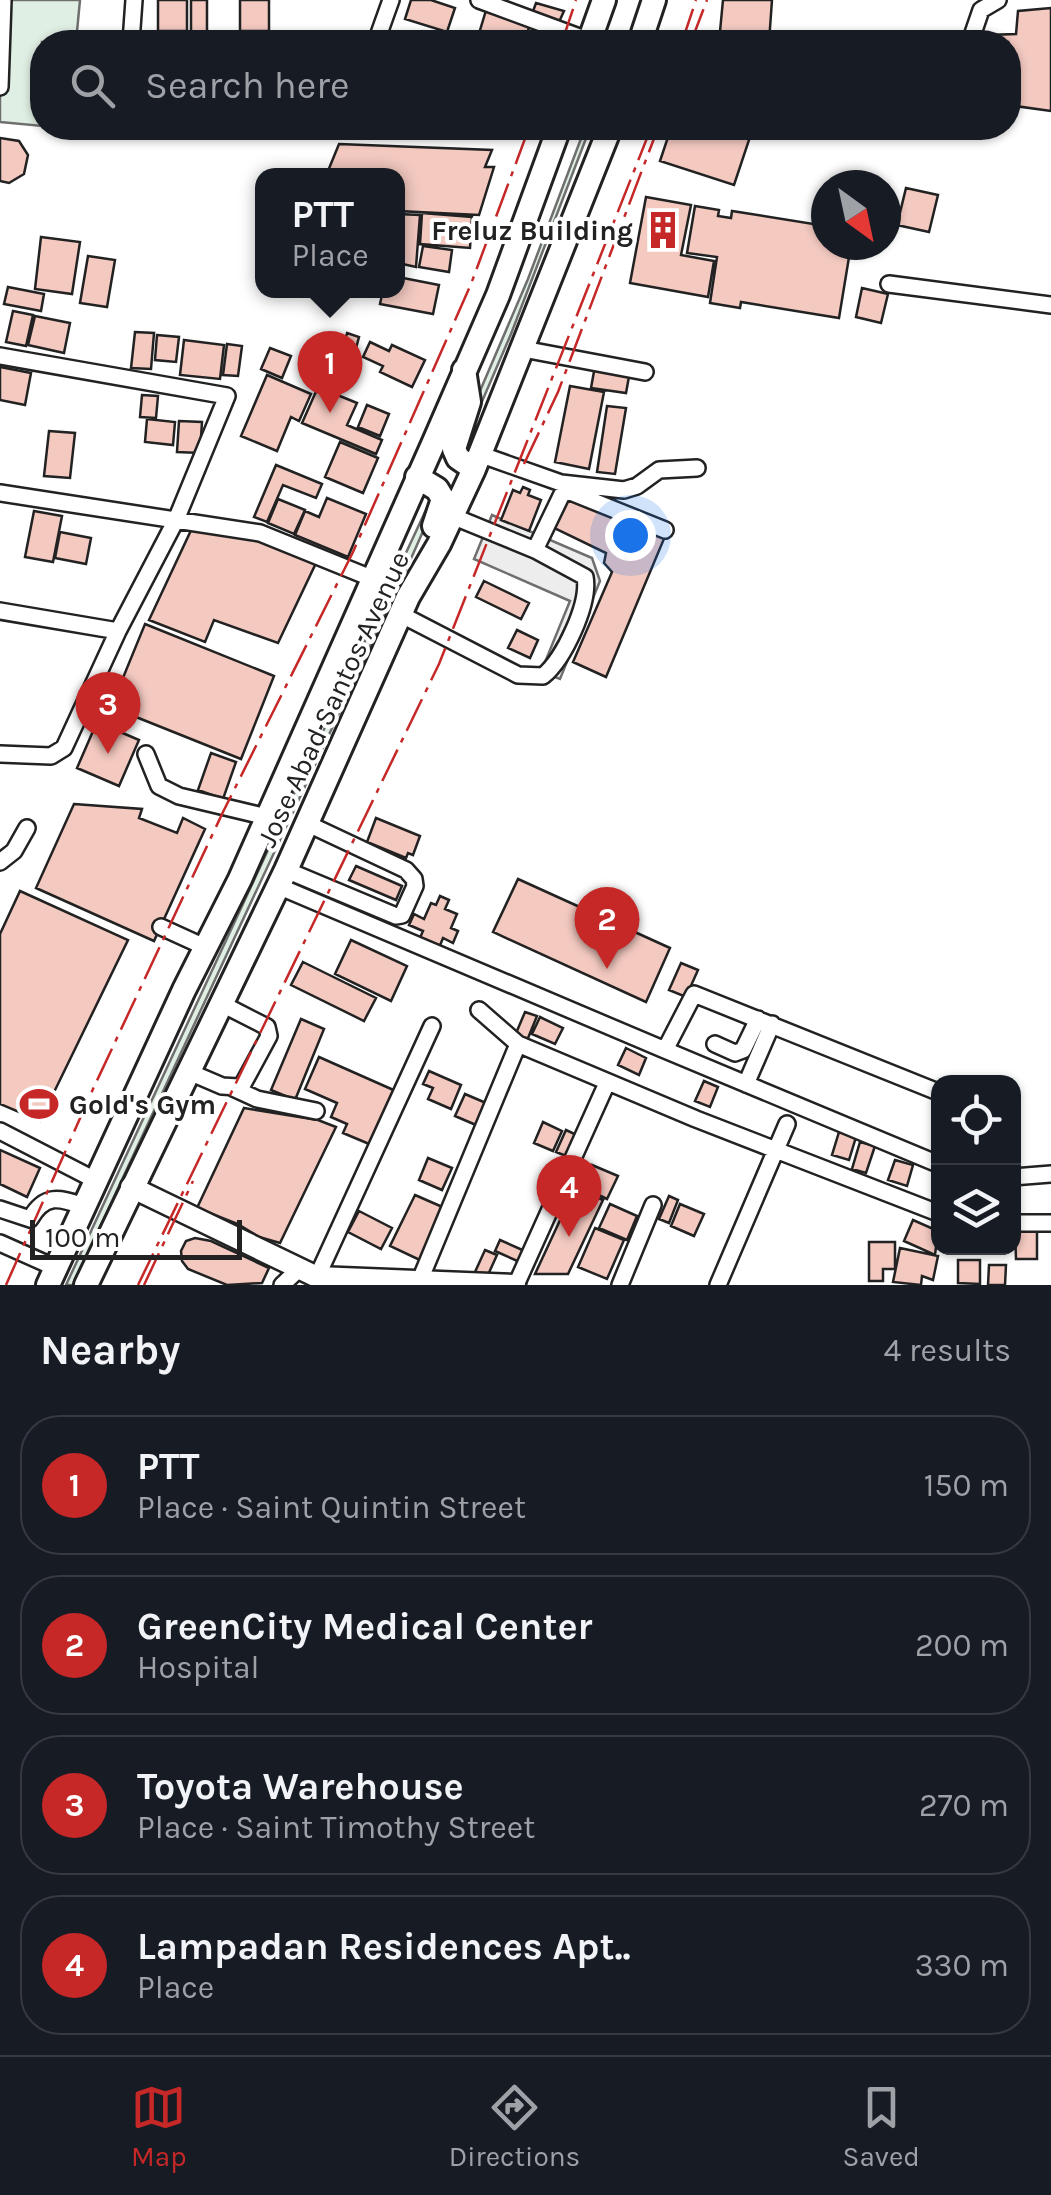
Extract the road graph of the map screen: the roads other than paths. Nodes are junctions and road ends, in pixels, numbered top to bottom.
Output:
1 (3, 0) edge
2 (134, 0) edge
3 (392, 0) edge
4 (479, 0) edge
5 (604, 0) edge
6 (654, 0) edge
7 (998, 0) edge
8 (132, 30) edge
9 (381, 30) edge
10 (558, 30) edge
11 (593, 30) edge
12 (644, 30) edge
13 (974, 30) edge
14 (0, 87) edge
15 (549, 140) edge
16 (605, 140) edge
17 (889, 284) dead end
18 (1051, 305) edge
19 (524, 348) junction
20 (0, 356) edge
21 (464, 370) junction
22 (645, 372) dead end
23 (477, 462) junction
24 (696, 468) dead end
25 (418, 477) junction
26 (0, 493) edge
27 (452, 516) junction
28 (176, 520) junction
29 (664, 530) dead end
30 (439, 544) junction
31 (535, 550) junction
32 (371, 578) junction
33 (0, 610) edge
34 (400, 614) junction
35 (118, 631) junction
36 (0, 754) edge
37 (146, 754) dead end
38 (267, 817) junction
39 (306, 823) junction
40 (27, 828) dead end
41 (0, 862) edge
42 (282, 878) junction
43 (385, 921) junction
44 (161, 927) dead end
45 (207, 948) junction
46 (220, 1003) junction
47 (479, 1010) dead end
48 (765, 1022) junction
49 (432, 1026) dead end
50 (518, 1044) junction
51 (715, 1044) dead end
52 (665, 1050) junction
53 (187, 1071) junction
54 (607, 1082) junction
55 (746, 1084) junction
56 (233, 1088) junction
57 (931, 1089) edge
58 (316, 1112) dead end
59 (787, 1124) dead end
60 (0, 1132) edge
61 (778, 1151) junction
62 (931, 1161) edge
63 (1051, 1174) edge
64 (1021, 1176) edge
65 (95, 1180) junction
66 (131, 1187) junction
67 (653, 1205) dead end
68 (84, 1206) junction
69 (0, 1209) edge
70 (931, 1210) edge
71 (30, 1219) junction
72 (1021, 1223) edge
73 (1051, 1223) edge
74 (0, 1243) edge
75 (16, 1251) junction
76 (307, 1273) junction
77 (52, 1276) edge
78 (420, 1280) junction
79 (86, 1285) edge
80 (282, 1285) edge
81 (516, 1285) edge
82 (620, 1285) edge
83 (718, 1285) edge

1 - 14 street
2 - 8 street
3 - 9 street
4 - 10 street
5 - 11 highway
6 - 12 highway
7 - 13 street
15 - 21 highway, Jose Abad Santos Avenue
16 - 19 highway, Jose Abad Santos Avenue
17 - 18 street
19 - 22 street
19 - 23 highway, Jose Abad Santos Avenue
20 - 28 street
21 - 23 highway
21 - 25 highway, Jose Abad Santos Avenue
23 - 24 street
23 - 27 highway, Jose Abad Santos Avenue
25 - 30 highway
25 - 32 highway, Jose Abad Santos Avenue
26 - 28 street
27 - 30 highway, Jose Abad Santos Avenue
27 - 31 street
28 - 32 street
28 - 35 street
29 - 31 street
30 - 34 highway, Jose Abad Santos Avenue
31 - 34 street
32 - 38 highway, Jose Abad Santos Avenue
33 - 35 street
34 - 39 highway, Jose Abad Santos Avenue
35 - 36 street
37 - 38 street
38 - 45 highway, Jose Abad Santos Avenue
39 - 42 highway, Jose Abad Santos Avenue
39 - 43 street
40 - 41 street
42 - 43 street
42 - 46 highway, Jose Abad Santos Avenue
43 - 52 street
44 - 45 street
45 - 65 highway, Jose Abad Santos Avenue
46 - 53 highway, Jose Abad Santos Avenue
46 - 56 street
47 - 50 street
48 - 51 street
48 - 52 street
48 - 55 street
48 - 57 street
49 - 76 street
50 - 54 street
50 - 78 street
52 - 55 street
53 - 56 street
53 - 66 highway, Jose Abad Santos Avenue
54 - 61 street
54 - 81 street
55 - 62 street
56 - 58 street
59 - 61 street
60 - 65 street
61 - 70 street
61 - 83 street
63 - 64 street
65 - 68 highway, Jose Abad Santos Avenue
66 - 76 main road
66 - 79 highway, Jose Abad Santos Avenue
67 - 82 street
68 - 71 street
68 - 77 highway, Jose Abad Santos Avenue
69 - 71 street
71 - 75 street
72 - 73 street
74 - 75 street
75 - 77 street
76 - 78 main road
76 - 80 street
78 - 81 main road

